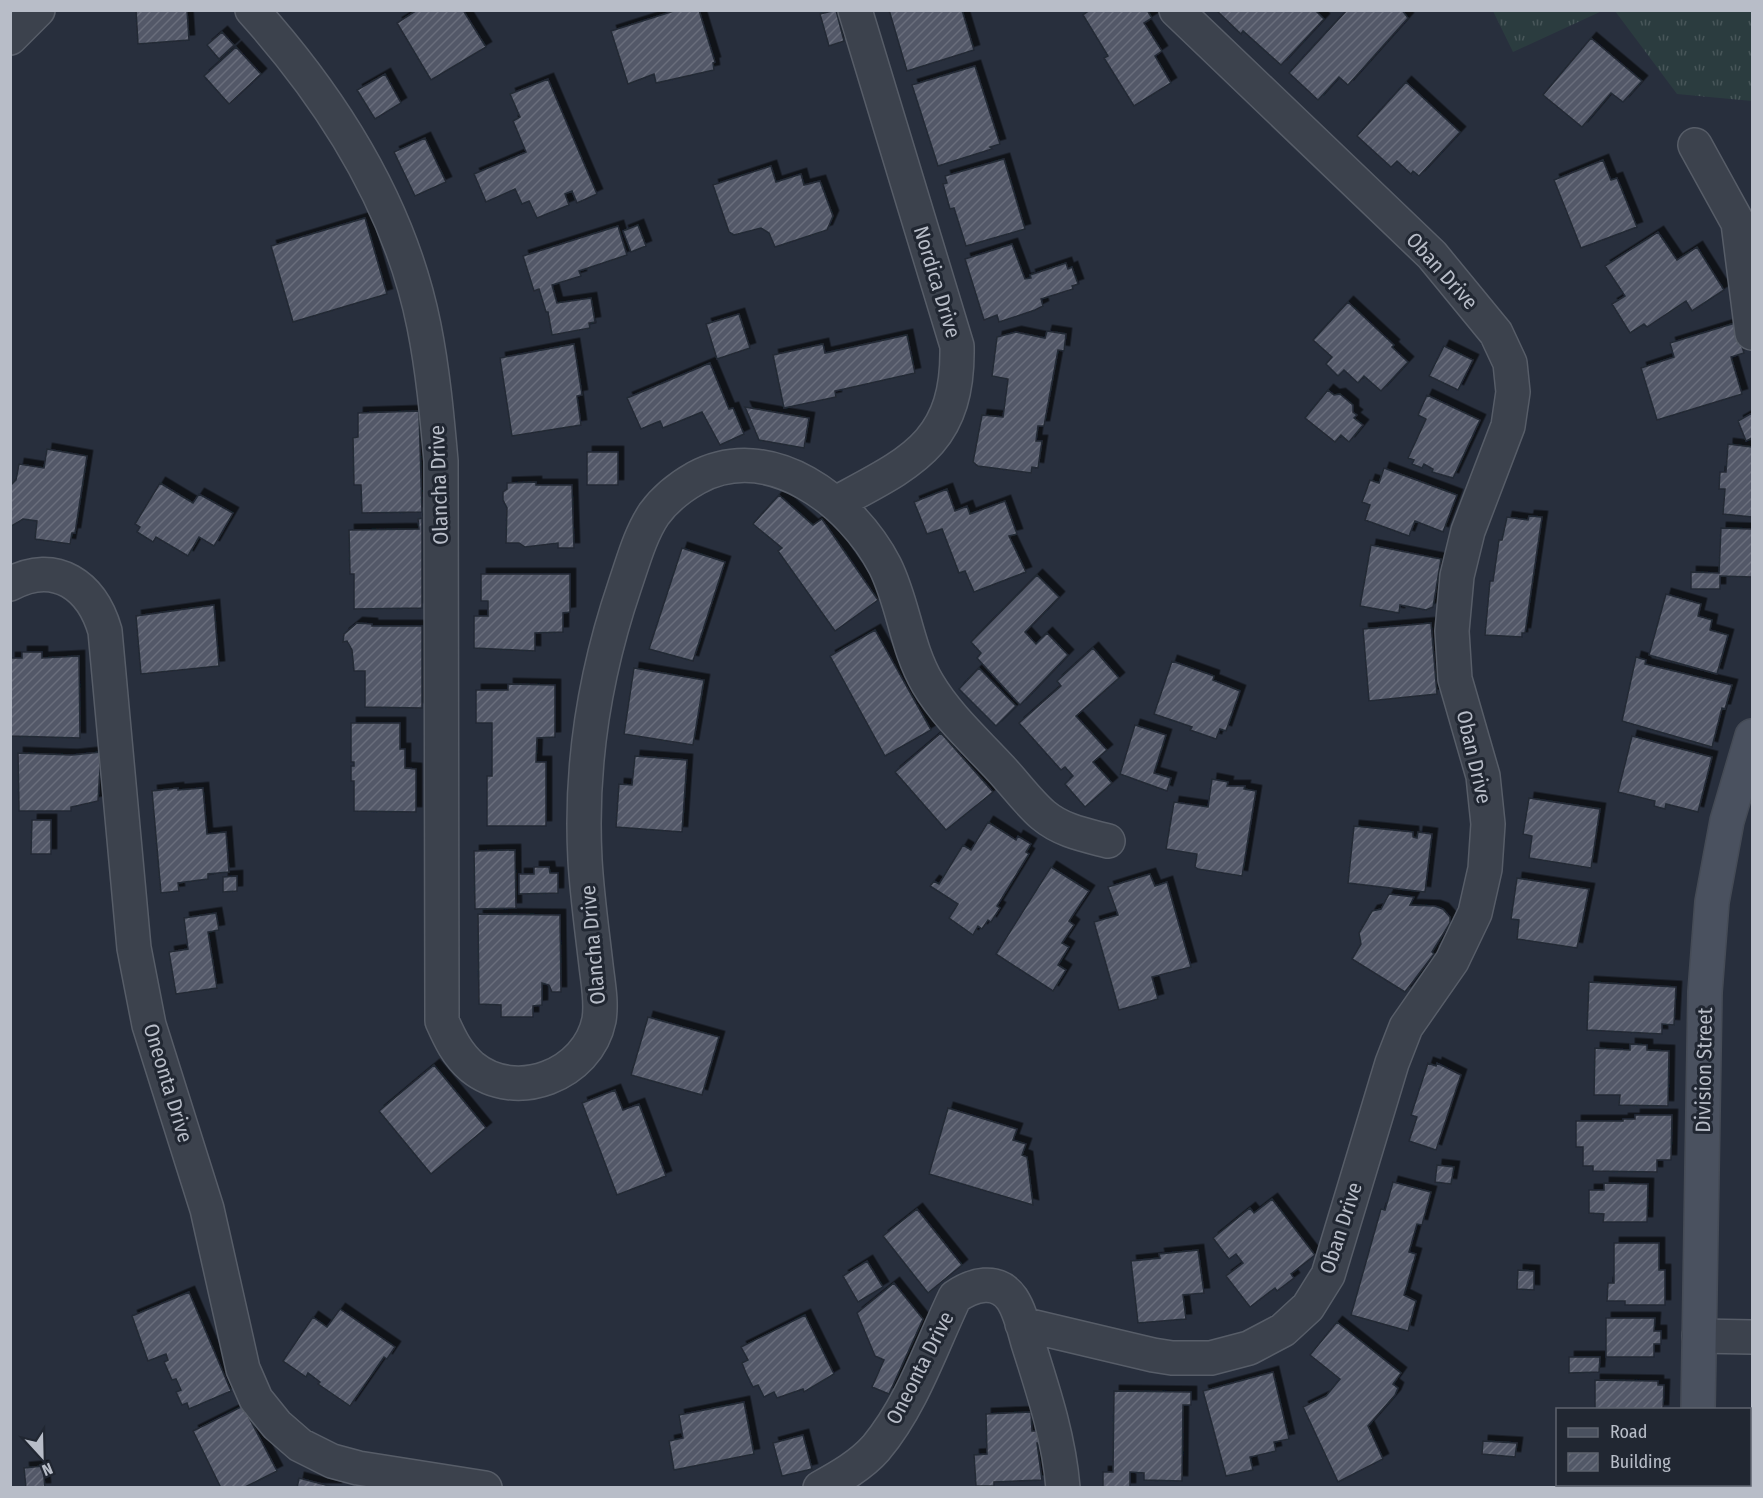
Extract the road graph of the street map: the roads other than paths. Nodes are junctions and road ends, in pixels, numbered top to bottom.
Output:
1 (38, 10) edge
2 (252, 10) edge
3 (855, 10) edge
4 (1176, 10) edge
5 (10, 38) edge
6 (1695, 145) dead end
7 (1752, 333) edge
8 (836, 503) junction
9 (10, 584) edge
10 (1752, 736) edge
11 (1108, 841) dead end
12 (1022, 1324) junction
13 (1699, 1336) junction
14 (1752, 1337) edge
15 (1698, 1408) edge
16 (485, 1488) edge
17 (820, 1488) edge
18 (1063, 1488) edge

1 - 5 street
2 - 8 street, Olancha Drive
3 - 8 street, Nordica Drive
4 - 12 street, Oban Drive
6 - 7 street
8 - 11 street, Olancha Drive
9 - 16 street, Oneonta Drive
10 - 13 street, Division Street
12 - 17 street, Oneonta Drive
12 - 18 street, Oneonta Drive
13 - 14 street
13 - 15 street, Division Street

